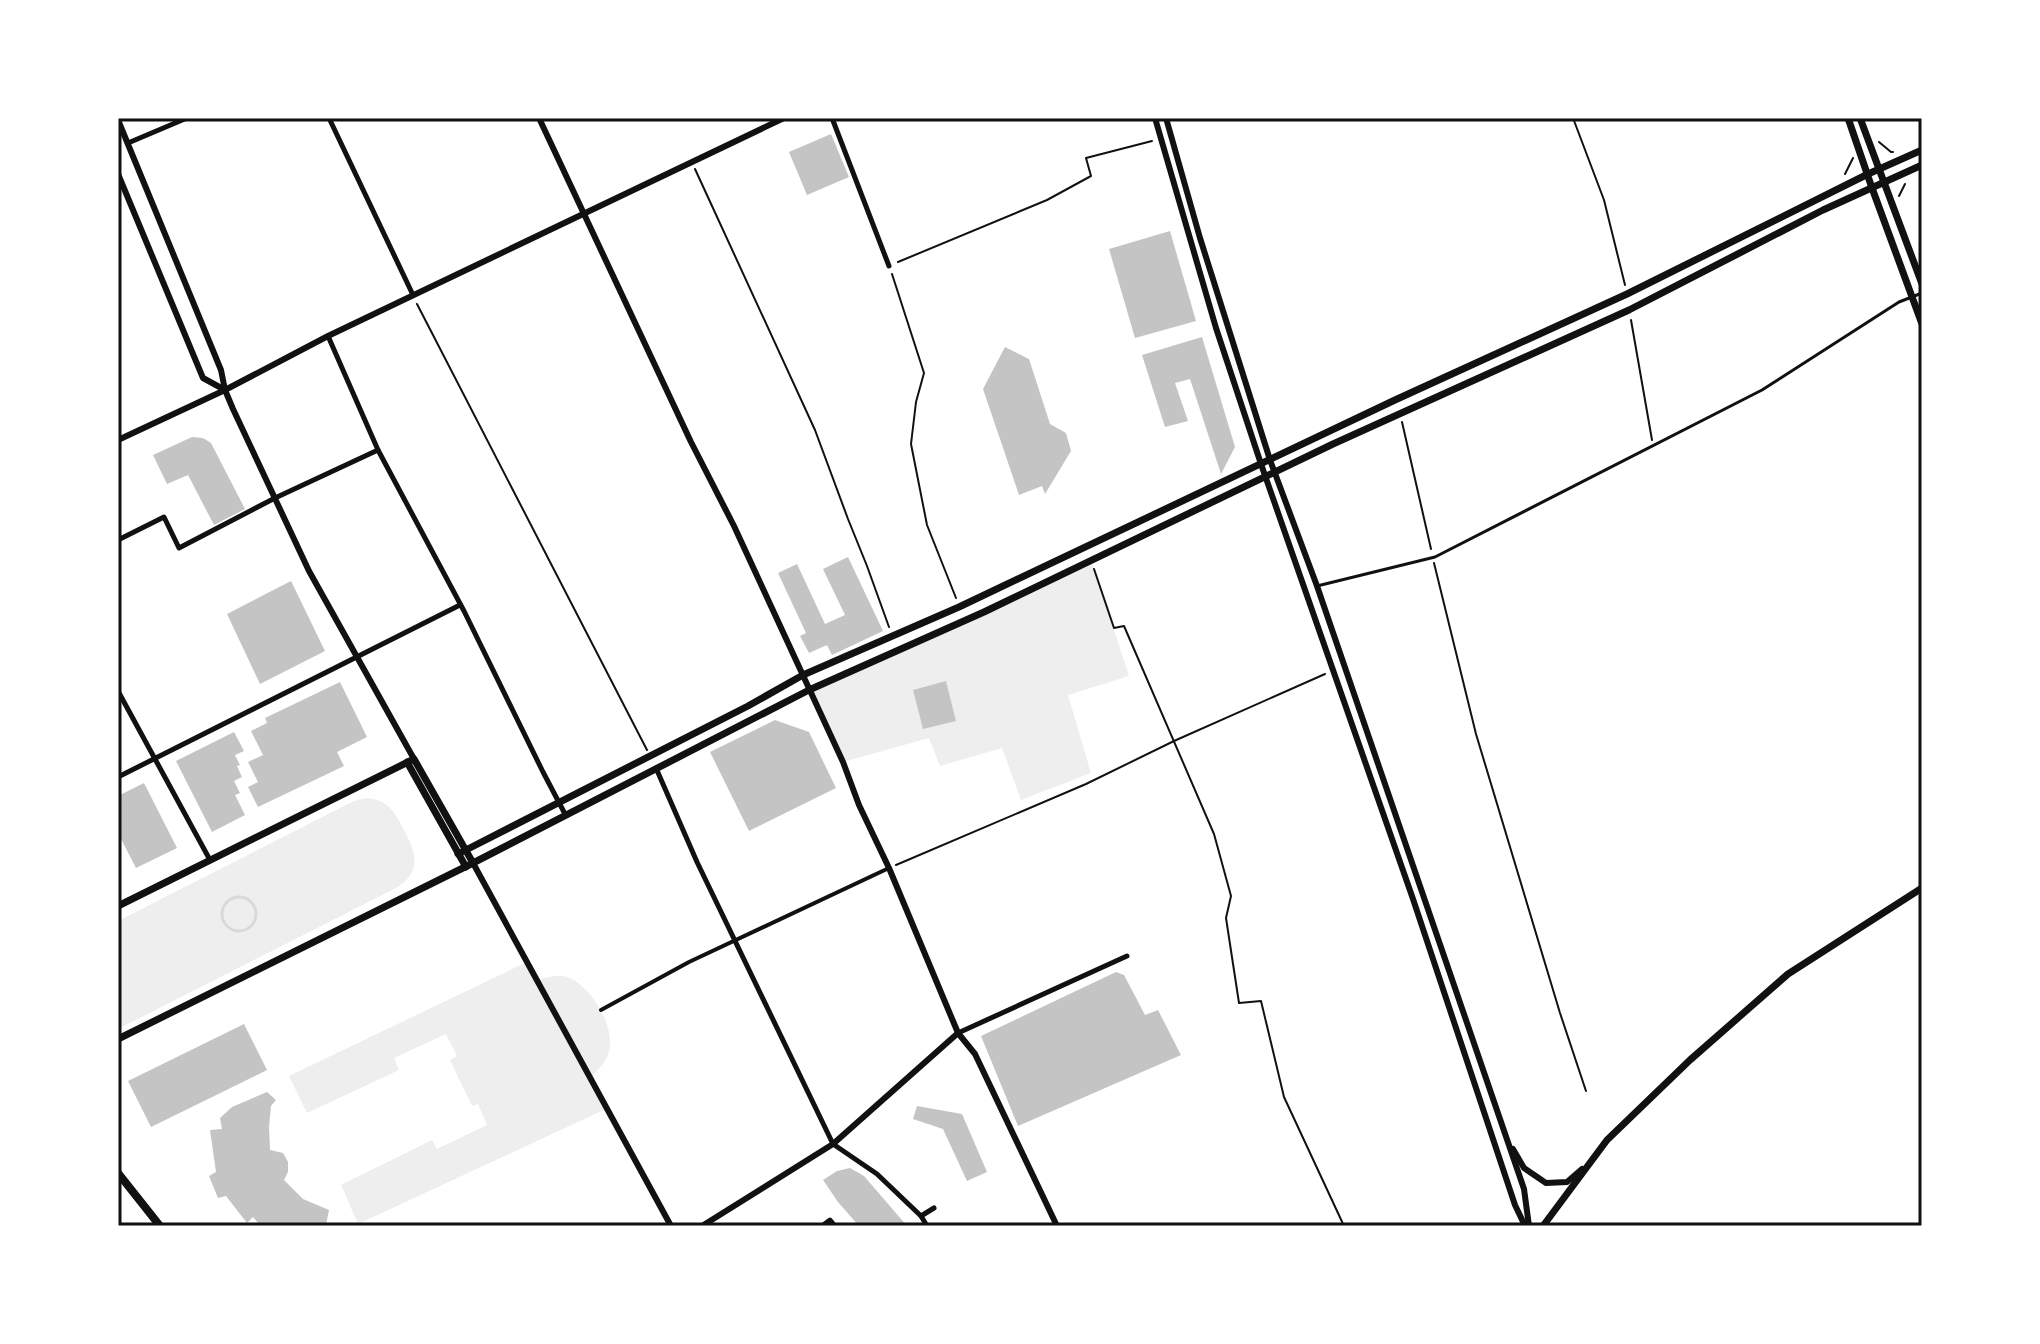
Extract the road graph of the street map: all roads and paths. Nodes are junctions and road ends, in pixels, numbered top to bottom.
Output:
1 (187, 118) edge
2 (329, 118) edge
3 (539, 118) edge
4 (784, 118) edge
5 (832, 118) edge
6 (1155, 118) edge
7 (1166, 118) edge
8 (1573, 118) edge
9 (1848, 118) edge
10 (1860, 118) edge
11 (118, 120) edge
12 (1161, 139) junction
13 (128, 143) junction
14 (1879, 143) dead end
15 (1922, 150) edge
16 (1903, 151) dead end
17 (1853, 158) dead end
18 (692, 162) junction
19 (1922, 165) edge
20 (1880, 169) junction
21 (1847, 173) dead end
22 (118, 174) edge
23 (1868, 174) junction
24 (1908, 180) dead end
25 (1884, 182) junction
26 (1872, 188) junction
27 (1896, 205) dead end
28 (583, 213) junction
29 (889, 266) junction
30 (1922, 284) edge
31 (1922, 293) edge
32 (1627, 294) junction
33 (413, 295) junction
34 (1912, 297) junction
35 (1629, 310) junction
36 (1922, 324) edge
37 (328, 336) junction
38 (225, 390) junction
39 (1400, 413) junction
40 (118, 440) edge
41 (1653, 445) junction
42 (378, 450) junction
43 (1270, 460) junction
44 (1261, 464) junction
45 (1275, 472) junction
46 (1266, 477) junction
47 (275, 498) junction
48 (118, 540) edge
49 (1433, 558) junction
50 (1091, 560) junction
51 (1317, 586) junction
52 (460, 605) junction
53 (959, 607) junction
54 (892, 637) junction
55 (356, 656) junction
56 (1333, 671) junction
57 (803, 675) junction
58 (809, 690) junction
59 (118, 691) edge
60 (1174, 741) junction
61 (650, 756) junction
62 (155, 758) junction
63 (410, 760) junction
64 (656, 768) junction
65 (118, 777) edge
66 (559, 803) junction
67 (565, 814) junction
68 (1402, 835) junction
69 (1392, 839) junction
70 (462, 852) junction
71 (210, 860) junction
72 (470, 865) junction
73 (889, 868) junction
74 (1922, 888) edge
75 (118, 906) edge
76 (735, 940) junction
77 (1127, 956) dead end
78 (601, 1010) dead end
79 (958, 1033) junction
80 (118, 1039) edge
81 (1586, 1091) dead end
82 (1504, 1133) junction
83 (833, 1144) junction
84 (1588, 1165) junction
85 (118, 1173) edge
86 (934, 1208) dead end
87 (921, 1216) junction
88 (160, 1226) edge
89 (671, 1226) edge
90 (702, 1226) edge
91 (822, 1226) edge
92 (835, 1226) edge
93 (927, 1226) edge
94 (1057, 1226) edge
95 (1344, 1226) edge
96 (1527, 1226) edge
97 (1543, 1226) edge

1 - 13 street
2 - 33 street
3 - 28 street
4 - 18 street
5 - 29 street
6 - 12 street
7 - 43 street
8 - 32 path
9 - 23 main road
10 - 20 main road
11 - 13 street
12 - 29 path
12 - 44 street
13 - 38 street
14 - 16 path
15 - 20 main road
17 - 21 path
18 - 28 street
18 - 54 path
19 - 25 main road
20 - 23 main road
20 - 25 main road
22 - 38 street
23 - 26 main road
23 - 32 main road
24 - 27 path
25 - 26 main road
25 - 30 main road
26 - 34 main road
26 - 35 main road
28 - 33 street
28 - 57 street
29 - 53 path
31 - 34 lane
32 - 43 main road
33 - 37 street
33 - 61 path
34 - 36 main road
34 - 41 lane
35 - 39 main road
35 - 41 path
37 - 38 street
37 - 42 street
38 - 40 street
38 - 47 street
39 - 45 main road
39 - 49 path
41 - 49 lane
42 - 47 street
42 - 52 street
43 - 44 main road
43 - 45 street
44 - 46 street
44 - 53 main road
45 - 46 main road
45 - 51 street
46 - 50 main road
46 - 56 street
47 - 48 street
47 - 55 street
49 - 51 lane
49 - 81 path
50 - 58 main road
50 - 60 path
51 - 68 street
52 - 55 street
52 - 66 street
53 - 54 main road
54 - 57 main road
55 - 62 street
55 - 63 street
56 - 60 path
56 - 69 street
57 - 58 street
57 - 61 main road
58 - 64 main road
58 - 73 street
59 - 62 street
60 - 73 path
60 - 95 path
61 - 66 main road
62 - 65 street
62 - 71 street
63 - 70 main road
63 - 71 main road
64 - 67 main road
64 - 76 street
66 - 67 street
66 - 70 main road
67 - 72 main road
68 - 69 street
68 - 82 street
69 - 96 street
70 - 72 main road
71 - 75 main road
72 - 80 main road
72 - 89 street
73 - 76 street
73 - 79 street
74 - 84 main road
76 - 78 street
76 - 83 street
77 - 79 street
79 - 83 street
79 - 94 street
82 - 84 street
82 - 96 street
83 - 87 street
83 - 90 street
84 - 97 main road
85 - 88 main road
86 - 87 street
87 - 93 street
91 - 92 street

